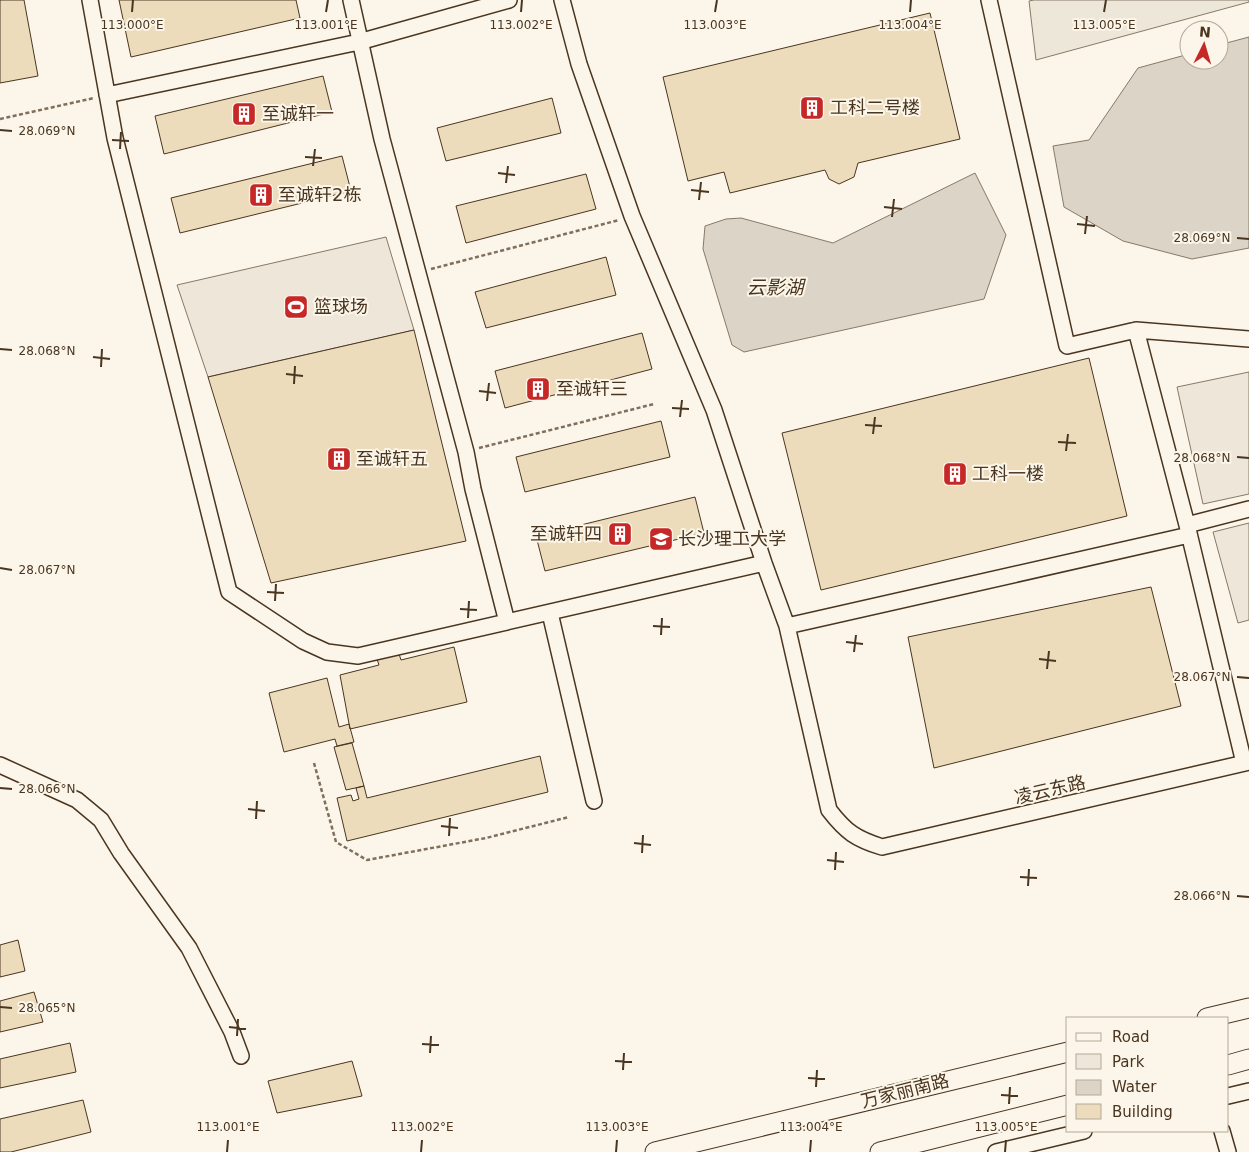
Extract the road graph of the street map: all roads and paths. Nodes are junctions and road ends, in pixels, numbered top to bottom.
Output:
1 (90, 0) edge
2 (351, 0) edge
3 (509, 0) edge
4 (562, 0) edge
5 (989, 0) edge
6 (359, 42) junction
7 (107, 95) junction
8 (0, 119) edge
9 (632, 216) junction
10 (419, 272) junction
11 (1136, 330) junction
12 (1249, 339) edge
13 (654, 404) dead end
14 (466, 452) junction
15 (1249, 509) edge
16 (1188, 530) junction
17 (764, 563) junction
18 (550, 613) junction
19 (507, 622) junction
20 (787, 626) junction
21 (314, 763) dead end
22 (1246, 763) edge
23 (0, 765) edge
24 (594, 802) dead end
25 (569, 817) dead end
26 (1249, 1008) edge
27 (1211, 1017) edge
28 (1066, 1052) edge
29 (241, 1056) dead end
30 (1249, 1059) edge
31 (1229, 1065) edge
32 (1249, 1090) edge
33 (1229, 1096) edge
34 (1066, 1106) edge
35 (1080, 1132) edge
36 (1222, 1132) edge
37 (655, 1152) edge
38 (880, 1152) edge
39 (996, 1152) edge
40 (1228, 1152) edge

1 - 7 street
2 - 6 street
3 - 6 street
4 - 9 street
5 - 11 street
6 - 7 street
6 - 10 street
7 - 8 path
7 - 19 street
9 - 10 path
9 - 17 street
10 - 14 street
11 - 12 street
11 - 16 street
13 - 14 path
14 - 19 street
15 - 16 street
16 - 20 street
16 - 22 street
17 - 18 street
17 - 20 street
18 - 19 street
18 - 24 street
20 - 22 street, 凌云东路
21 - 25 path
23 - 29 street
26 - 27 main road
28 - 37 main road, 万家丽南路
30 - 31 main road
32 - 33 street
34 - 38 main road
35 - 39 street
36 - 40 street

